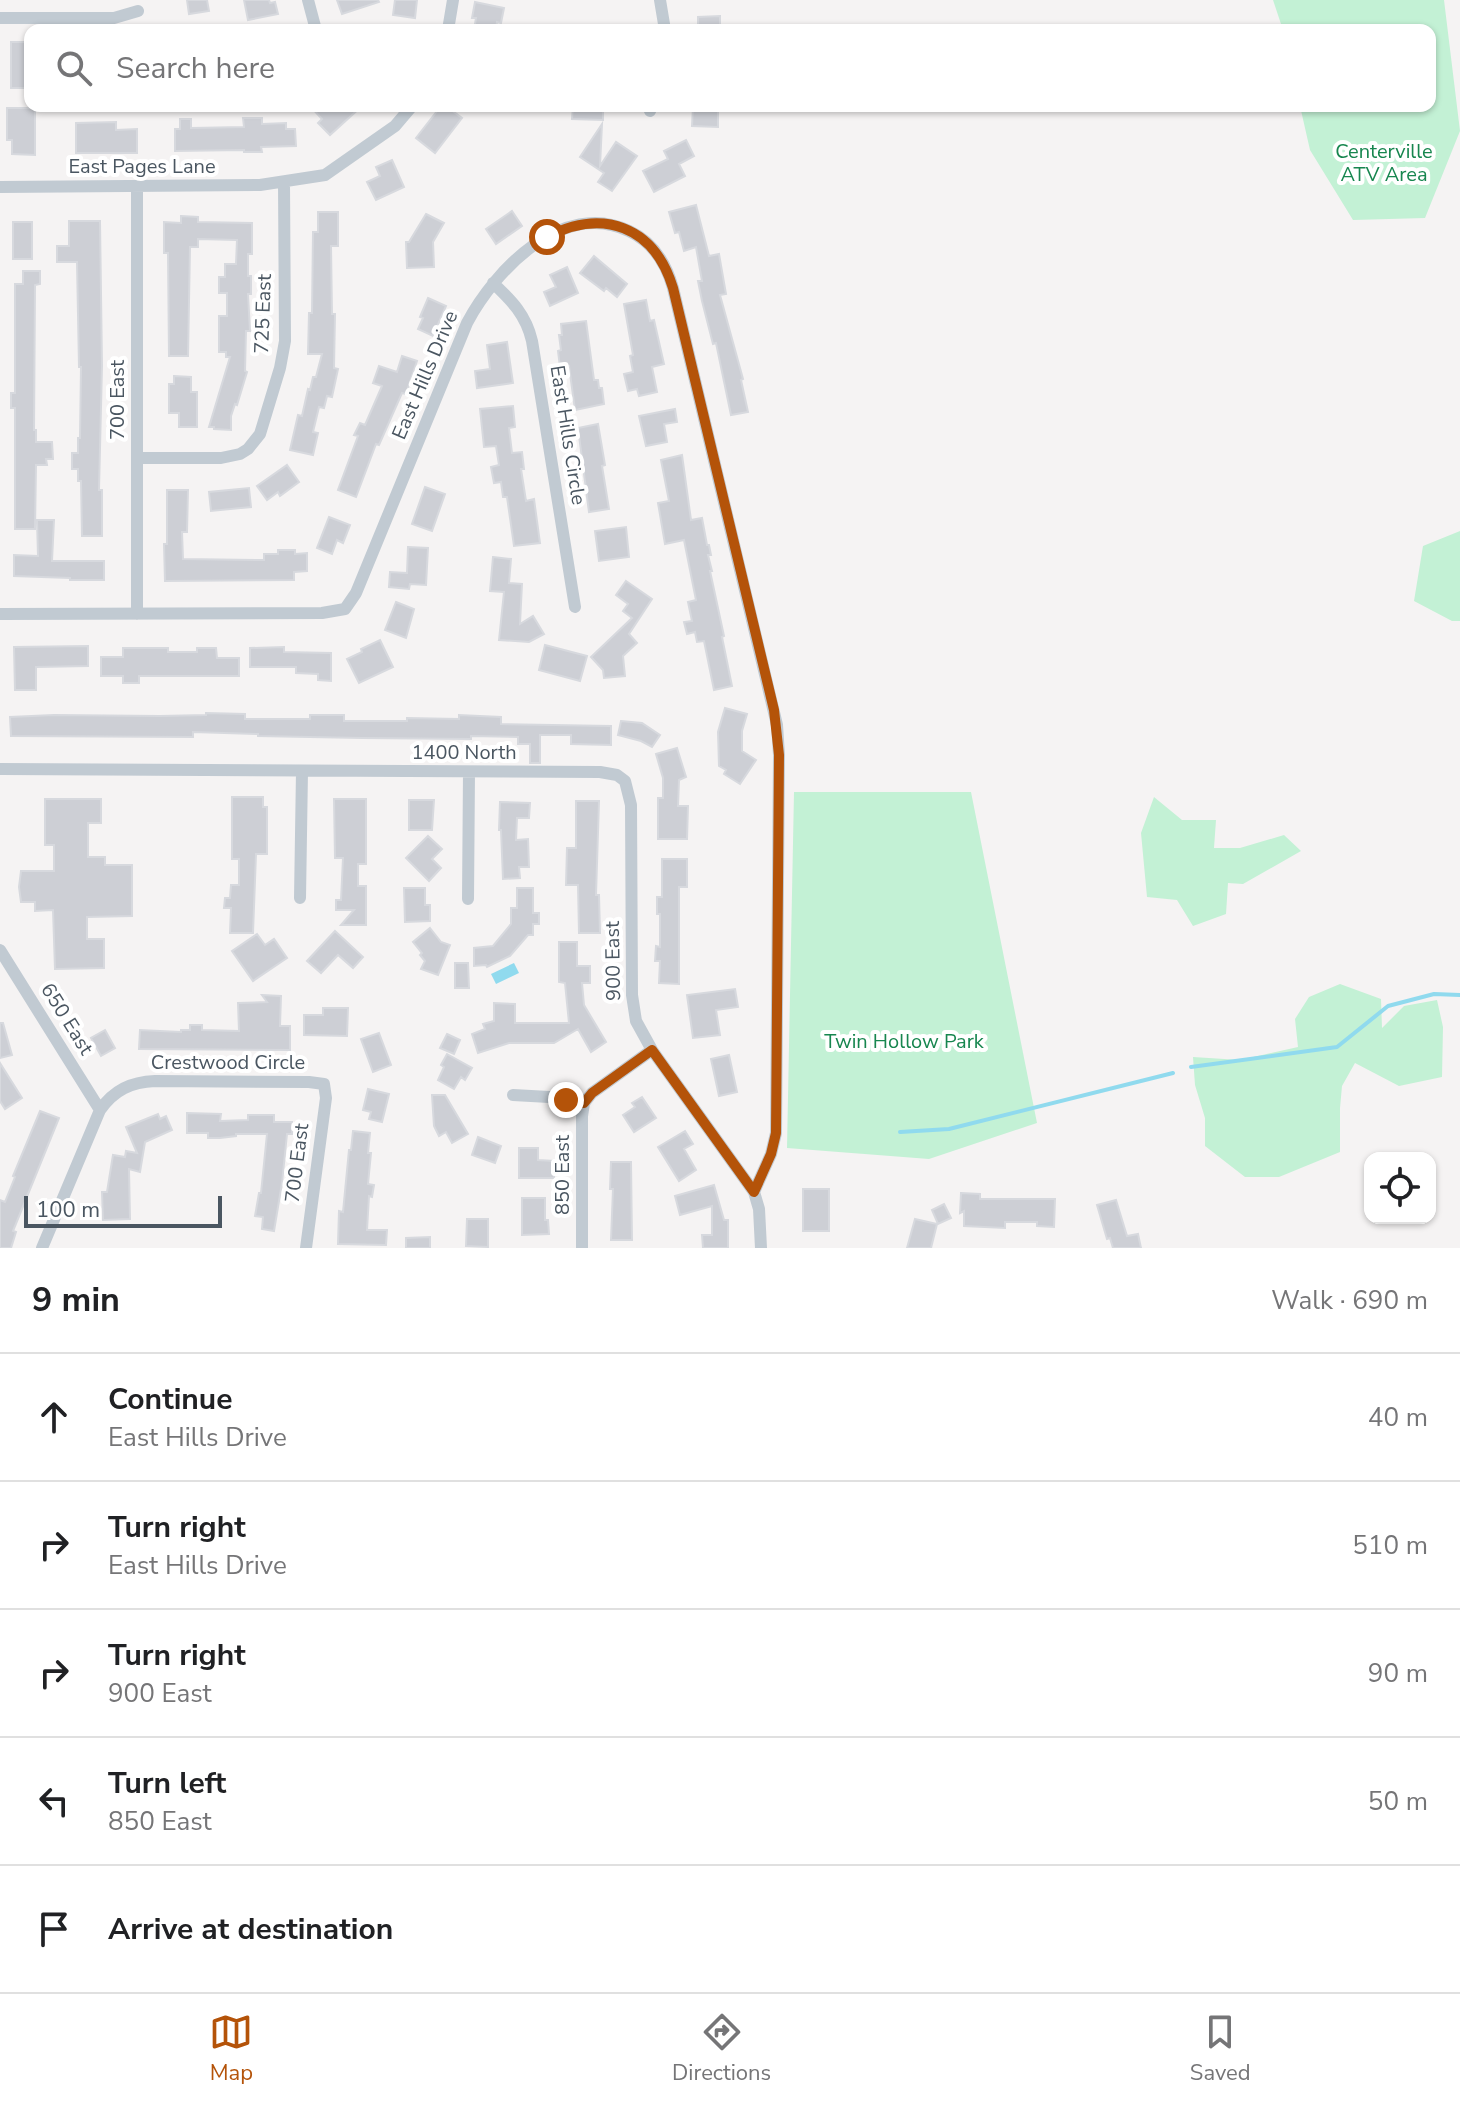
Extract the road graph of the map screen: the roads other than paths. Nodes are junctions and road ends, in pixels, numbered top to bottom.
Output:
1 (308, 0) edge
2 (453, 0) edge
3 (660, 0) edge
4 (138, 11) dead end
5 (0, 18) edge
6 (314, 24) edge
7 (449, 24) edge
8 (664, 24) edge
9 (407, 112) edge
10 (284, 183) junction
11 (137, 186) junction
12 (0, 187) edge
13 (493, 283) junction
14 (137, 458) junction
15 (575, 607) dead end
16 (0, 614) edge
17 (137, 614) junction
18 (0, 769) edge
19 (302, 771) junction
20 (469, 772) junction
21 (625, 781) joint
22 (300, 898) dead end
23 (468, 899) dead end
24 (0, 950) edge
25 (652, 1050) junction
26 (324, 1084) joint
27 (513, 1095) dead end
28 (584, 1103) junction
29 (100, 1110) junction
30 (754, 1192) junction
31 (42, 1248) edge
32 (306, 1248) edge
33 (582, 1248) edge
34 (761, 1248) edge

1 - 6 street
2 - 7 street
3 - 8 street
4 - 5 street
9 - 10 street, East Pages Lane
10 - 11 street, East Pages Lane
10 - 14 street, 725 East
11 - 12 street, East Pages Lane
11 - 14 street, 700 East
13 - 15 street, East Hills Circle
13 - 17 street, East Hills Drive
13 - 30 street, East Hills Drive
14 - 17 street, 700 East
16 - 17 street, East Hills Drive
18 - 19 street, 1400 North
19 - 20 street, 1400 North
19 - 22 street
20 - 21 street, 1400 North
20 - 23 street
21 - 25 street, 900 East
24 - 29 street, 650 East
25 - 28 street
25 - 30 street, 900 East
26 - 29 street, Crestwood Circle
26 - 32 street, 700 East
27 - 28 street
28 - 33 street, 850 East
29 - 31 street, Crestwood Circle
30 - 34 street, 900 East

